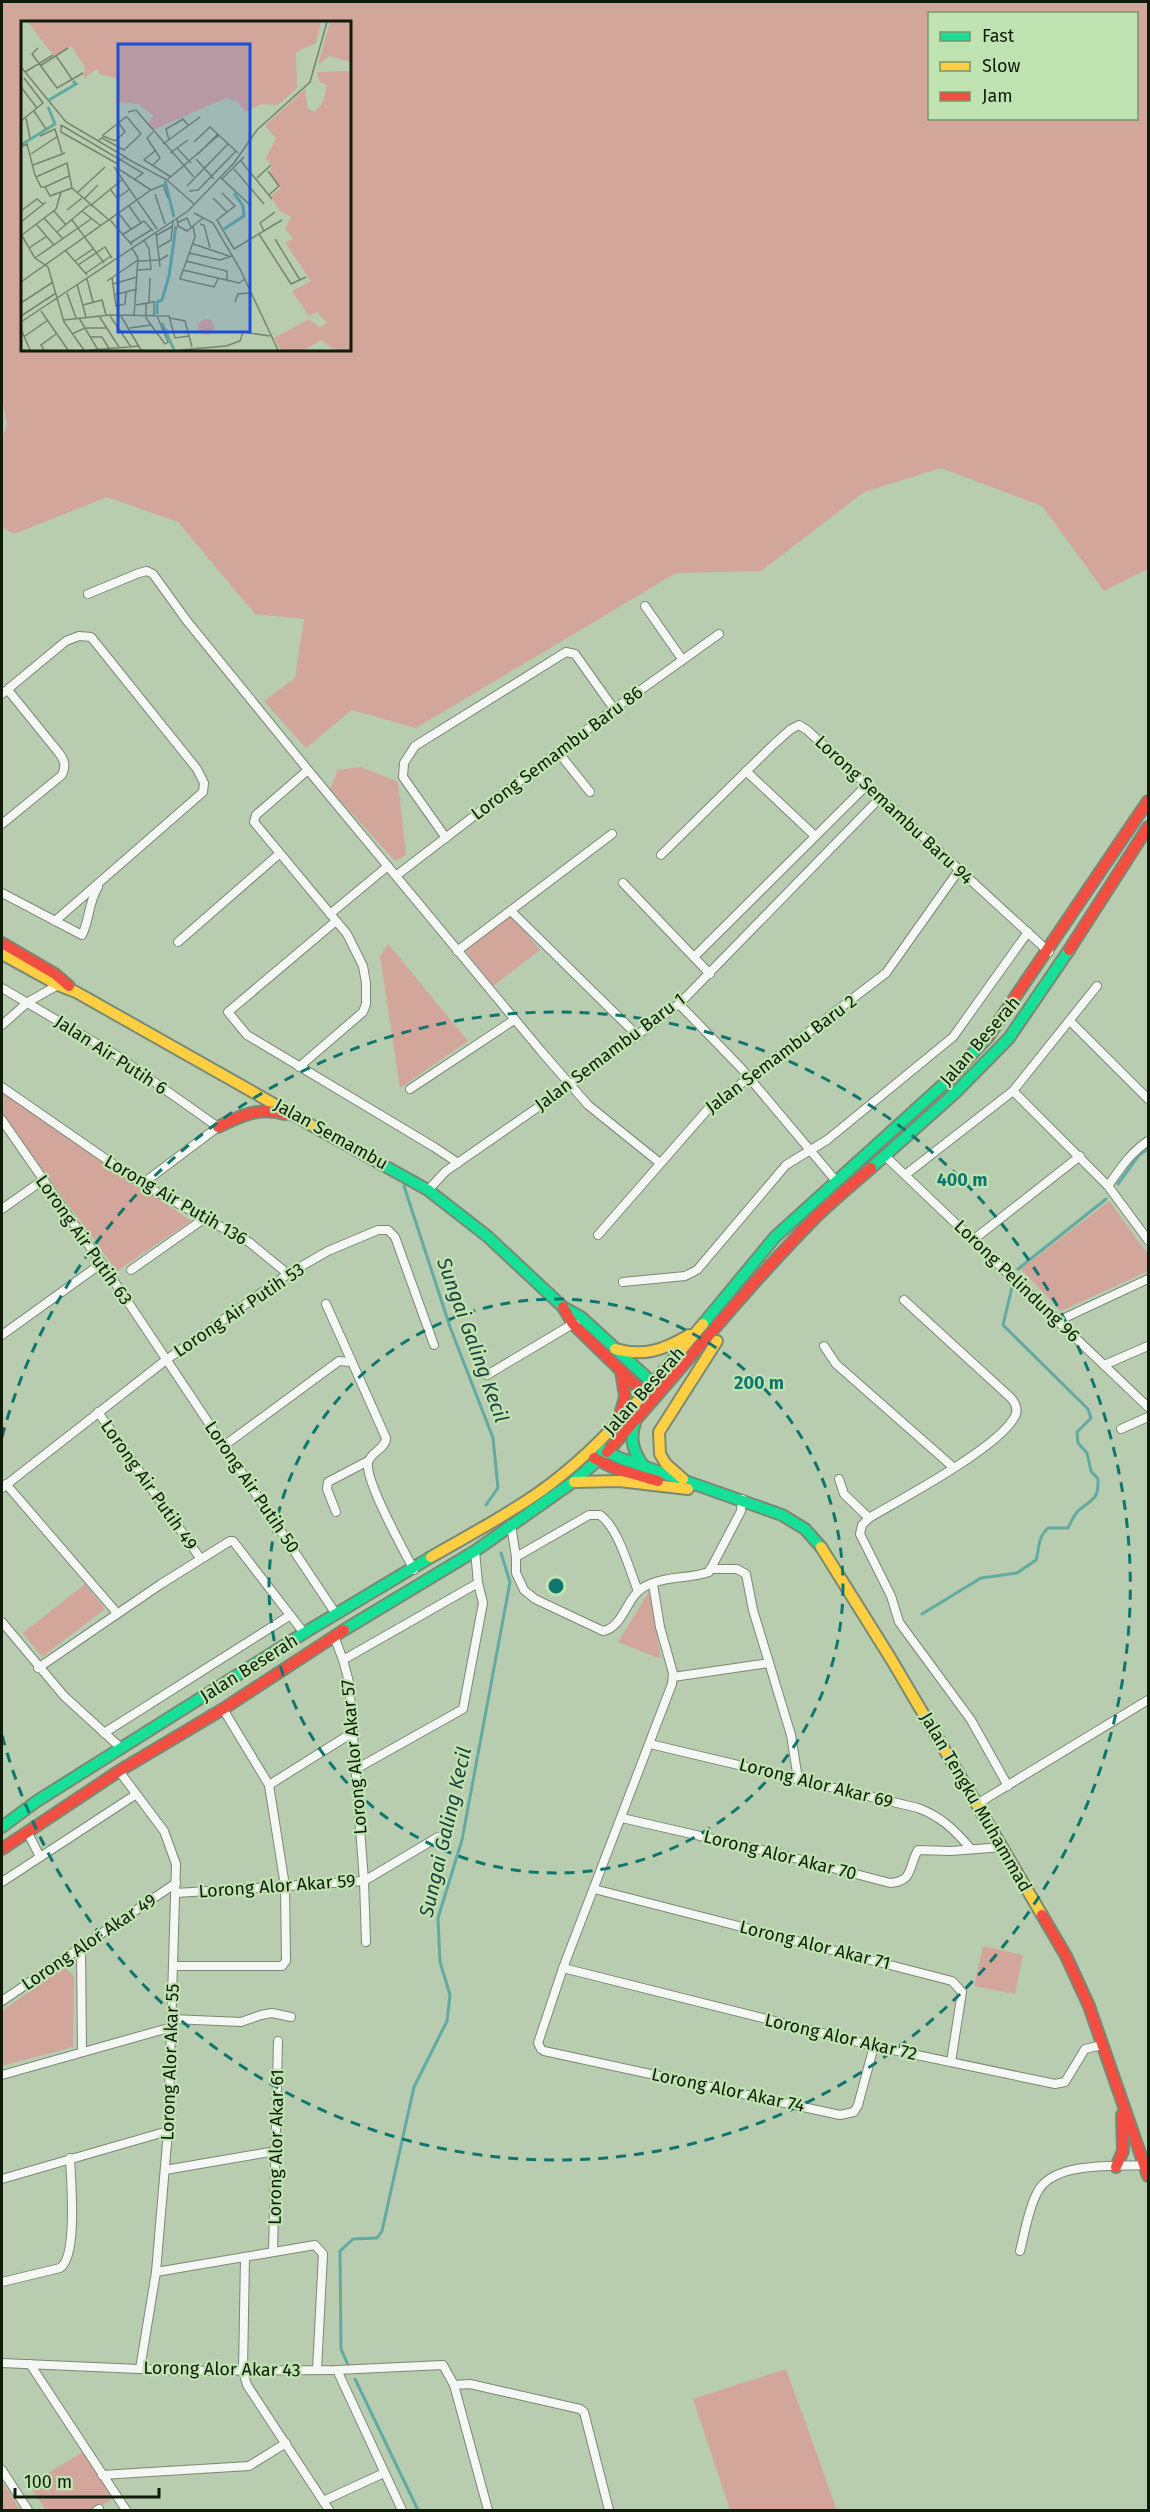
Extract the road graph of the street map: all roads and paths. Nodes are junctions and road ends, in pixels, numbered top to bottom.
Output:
1 (88, 594) dead end
2 (645, 606) dead end
3 (719, 634) dead end
4 (682, 659) junction
5 (5, 692) edge
6 (614, 709) junction
7 (558, 752) junction
8 (308, 770) junction
9 (746, 771) junction
10 (867, 785) junction
11 (590, 792) dead end
12 (881, 797) junction
13 (1149, 801) edge
14 (2, 824) edge
15 (1149, 827) edge
16 (612, 834) dead end
17 (815, 836) junction
18 (446, 838) junction
19 (279, 854) junction
20 (661, 855) dead end
21 (388, 866) junction
22 (960, 870) junction
23 (396, 875) junction
24 (623, 883) dead end
25 (101, 884) junction
26 (2, 893) edge
27 (511, 911) junction
28 (330, 914) junction
29 (56, 921) junction
30 (336, 921) junction
31 (1028, 932) junction
32 (178, 942) dead end
33 (2, 944) edge
34 (457, 951) junction
35 (1049, 952) junction
36 (2, 954) edge
37 (694, 957) junction
38 (710, 974) junction
39 (58, 985) junction
40 (1097, 986) dead end
41 (2, 988) edge
42 (76, 992) junction
43 (28, 1002) junction
44 (679, 1004) junction
45 (514, 1020) junction
46 (1070, 1021) junction
47 (2, 1025) edge
48 (638, 1036) junction
49 (299, 1067) junction
50 (748, 1077) junction
51 (570, 1085) junction
52 (2, 1087) edge
53 (410, 1089) dead end
54 (1013, 1091) junction
55 (1149, 1099) edge
56 (2, 1120) edge
57 (218, 1127) junction
58 (333, 1134) junction
59 (1149, 1141) edge
60 (809, 1150) junction
61 (885, 1156) junction
62 (1080, 1156) junction
63 (458, 1163) junction
64 (660, 1163) junction
65 (905, 1175) junction
66 (43, 1180) junction
67 (836, 1181) junction
68 (142, 1184) junction
69 (1108, 1186) junction
70 (428, 1190) junction
71 (2, 1209) edge
72 (205, 1218) junction
73 (598, 1235) dead end
74 (973, 1240) junction
75 (1149, 1240) edge
76 (786, 1248) junction
77 (102, 1263) junction
78 (130, 1270) dead end
79 (288, 1275) junction
80 (1149, 1279) edge
81 (623, 1282) dead end
82 (904, 1300) dead end
83 (326, 1304) dead end
84 (577, 1320) junction
85 (1058, 1321) junction
86 (698, 1330) junction
87 (2, 1335) edge
88 (434, 1345) dead end
89 (824, 1346) dead end
90 (1149, 1346) edge
91 (615, 1349) junction
92 (166, 1360) junction
93 (350, 1362) junction
94 (1104, 1365) junction
95 (621, 1370) junction
96 (487, 1375) dead end
97 (652, 1383) junction
98 (662, 1392) junction
99 (644, 1393) junction
100 (653, 1402) junction
101 (1149, 1407) edge
102 (98, 1412) junction
103 (1149, 1417) edge
104 (636, 1421) junction
105 (615, 1426) junction
106 (1122, 1429) dead end
107 (596, 1444) junction
108 (225, 1445) junction
109 (606, 1453) junction
110 (592, 1457) junction
111 (368, 1461) junction
112 (953, 1467) junction
113 (645, 1468) junction
114 (683, 1479) junction
115 (839, 1479) dead end
116 (573, 1482) junction
117 (4, 1486) edge
118 (688, 1489) junction
119 (723, 1494) junction
120 (742, 1499) junction
121 (336, 1512) dead end
122 (869, 1518) junction
123 (511, 1525) junction
124 (475, 1551) junction
125 (200, 1557) junction
126 (516, 1557) junction
127 (710, 1569) junction
128 (414, 1570) junction
129 (478, 1583) junction
130 (653, 1584) junction
131 (638, 1592) junction
132 (117, 1613) junction
133 (336, 1614) junction
134 (289, 1616) junction
135 (2, 1622) edge
136 (304, 1633) junction
137 (334, 1636) junction
138 (343, 1660) junction
139 (769, 1663) junction
140 (38, 1668) junction
141 (673, 1677) junction
142 (1149, 1701) edge
143 (223, 1709) junction
144 (104, 1733) junction
145 (352, 1733) junction
146 (650, 1744) junction
147 (121, 1748) junction
148 (356, 1769) junction
149 (119, 1771) junction
150 (798, 1779) junction
151 (269, 1785) junction
152 (1008, 1786) junction
153 (135, 1795) junction
154 (977, 1804) junction
155 (622, 1818) junction
156 (2, 1827) edge
157 (27, 1831) junction
158 (438, 1837) dead end
159 (1003, 1847) junction
160 (970, 1848) junction
161 (2, 1849) edge
162 (40, 1857) junction
163 (364, 1881) junction
164 (2, 1882) edge
165 (176, 1883) junction
166 (285, 1886) junction
167 (594, 1889) junction
168 (176, 1893) junction
169 (366, 1942) dead end
170 (81, 1947) junction
171 (174, 1966) junction
172 (563, 1968) junction
173 (2, 2001) edge
174 (291, 2017) dead end
175 (172, 2023) junction
176 (278, 2041) dead end
177 (1102, 2044) junction
178 (874, 2046) junction
179 (82, 2052) junction
180 (951, 2062) junction
181 (2, 2075) edge
182 (1121, 2102) junction
183 (168, 2132) junction
184 (276, 2151) junction
185 (70, 2158) junction
186 (1144, 2165) junction
187 (1116, 2167) junction
188 (165, 2170) junction
189 (1149, 2176) edge
190 (2, 2179) edge
191 (1020, 2251) dead end
192 (273, 2252) junction
193 (245, 2257) junction
194 (156, 2272) junction
195 (2, 2282) edge
196 (2, 2363) edge
197 (30, 2364) junction
198 (140, 2369) junction
199 (317, 2370) junction
200 (337, 2370) junction
201 (243, 2371) junction
202 (454, 2385) junction
203 (286, 2443) junction
204 (2, 2470) edge
205 (384, 2473) junction
206 (102, 2475) junction
207 (323, 2501) junction
208 (28, 2511) edge
209 (126, 2511) edge
210 (329, 2511) edge
211 (402, 2511) edge
212 (488, 2511) edge
213 (609, 2511) edge

1 - 8 street
2 - 4 street
3 - 4 street, Lorong Semambu Baru 86
4 - 6 street, Lorong Semambu Baru 86
5 - 14 street
5 - 25 street
6 - 7 street, Lorong Semambu Baru 86
6 - 18 street
7 - 11 street
7 - 18 street, Lorong Semambu Baru 86
8 - 19 street
8 - 21 street
9 - 10 street, Lorong Semambu Baru 94
9 - 17 street
9 - 20 street, Lorong Semambu Baru 94
10 - 12 street, Lorong Semambu Baru 94
10 - 17 street
12 - 22 street, Lorong Semambu Baru 94
12 - 38 street, Jalan Semambu Baru 1
13 - 35 main road, Jalan Beserah
15 - 61 main road, Jalan Beserah
16 - 27 street
17 - 37 street
18 - 23 street, Lorong Semambu Baru 86
19 - 28 street
19 - 32 street
21 - 23 street
21 - 28 street
22 - 31 street, Lorong Semambu Baru 94
22 - 50 street, Jalan Semambu Baru 2
23 - 34 street
24 - 37 street
25 - 29 street
25 - 29 street
26 - 29 street
27 - 34 street
27 - 48 street
28 - 30 street
30 - 49 street
30 - 49 street
31 - 35 street, Lorong Semambu Baru 94
31 - 60 street
33 - 42 main road, Jalan Semambu
34 - 45 street
35 - 67 main road, Jalan Beserah
36 - 39 main road, Jalan Semambu
37 - 38 street
38 - 44 street, Jalan Semambu Baru 1
39 - 42 main road, Jalan Semambu
39 - 43 street
40 - 46 street
41 - 43 street, Jalan Air Putih 6
42 - 58 main road, Jalan Semambu
43 - 47 street
43 - 57 street, Jalan Air Putih 6
44 - 48 street, Jalan Semambu Baru 1
44 - 50 street
45 - 51 street
45 - 53 street
46 - 54 street
46 - 55 street
48 - 51 street, Jalan Semambu Baru 1
49 - 63 street
50 - 60 street
50 - 64 street, Jalan Semambu Baru 2
51 - 63 street, Jalan Semambu Baru 1
51 - 64 street
52 - 68 street, Lorong Air Putih 136
54 - 62 street
54 - 65 street
56 - 66 street, Lorong Air Putih 63
57 - 58 main road
57 - 68 street
58 - 70 main road, Jalan Semambu
59 - 69 street
60 - 67 street
60 - 81 street
61 - 65 street, Lorong Pelindung 96
61 - 76 main road, Jalan Beserah
62 - 69 street
62 - 74 street
63 - 70 street, Jalan Semambu Baru 1
64 - 73 street, Jalan Semambu Baru 2
65 - 74 street, Lorong Pelindung 96
66 - 71 street
66 - 77 street, Lorong Air Putih 63
67 - 86 main road, Jalan Beserah
68 - 72 street, Lorong Air Putih 136
69 - 75 street
70 - 84 main road, Jalan Semambu
72 - 78 street
72 - 79 street, Lorong Air Putih 136
74 - 85 street, Lorong Pelindung 96
76 - 98 main road, Jalan Beserah
76 - 114 main road
77 - 87 street
77 - 92 street, Lorong Air Putih 63
79 - 88 street, Lorong Air Putih 53
79 - 92 street, Lorong Air Putih 53
80 - 85 street
82 - 112 street
83 - 93 street
84 - 91 main road, Jalan Semambu
84 - 95 main road, Jalan Semambu
84 - 96 street
85 - 94 street, Lorong Pelindung 96
86 - 91 main road
86 - 97 main road, Jalan Beserah
89 - 112 street
90 - 94 street
91 - 97 main road, Jalan Semambu
92 - 102 street, Lorong Air Putih 53
92 - 108 street, Lorong Air Putih 50
93 - 108 street
93 - 111 street
94 - 101 street, Lorong Pelindung 96
95 - 99 main road, Jalan Semambu
95 - 105 main road
97 - 98 main road, Jalan Semambu
97 - 99 main road, Jalan Beserah
98 - 100 main road, Jalan Beserah
99 - 100 main road, Jalan Semambu
99 - 105 main road, Jalan Beserah
100 - 104 main road, Jalan Beserah
102 - 117 street, Lorong Air Putih 53
102 - 125 street, Lorong Air Putih 49
103 - 106 street
104 - 109 main road, Jalan Beserah
104 - 113 main road
105 - 107 main road, Jalan Beserah
107 - 109 main road, Jalan Tengku Muhammad
107 - 110 main road, Jalan Beserah
108 - 133 street, Lorong Air Putih 50
109 - 110 main road, Jalan Beserah
109 - 113 main road, Jalan Tengku Muhammad
110 - 116 main road, Jalan Beserah
110 - 118 main road, Jalan Tengku Muhammad
110 - 128 main road, Jalan Beserah
111 - 121 street
111 - 128 street
112 - 122 street
113 - 114 main road, Jalan Tengku Muhammad
114 - 119 main road, Jalan Tengku Muhammad
115 - 122 street
116 - 118 main road
116 - 123 main road, Jalan Beserah
117 - 132 street
118 - 119 main road, Jalan Tengku Muhammad
119 - 120 main road, Jalan Tengku Muhammad
120 - 127 street
120 - 154 main road, Jalan Tengku Muhammad
122 - 152 street
123 - 124 main road, Jalan Beserah
123 - 126 street
124 - 129 street
124 - 137 main road, Jalan Beserah
125 - 132 street
125 - 134 street
126 - 131 street
126 - 131 street
127 - 130 street
127 - 139 street
128 - 133 main road, Jalan Beserah
129 - 138 street
129 - 148 street
130 - 131 street
130 - 141 street
132 - 140 street
133 - 136 main road, Jalan Beserah
134 - 136 street
134 - 144 street
135 - 140 street
136 - 147 main road, Jalan Beserah
137 - 138 street, Lorong Alor Akar 57
137 - 143 main road, Jalan Beserah
138 - 145 street, Lorong Alor Akar 57
139 - 141 street
139 - 150 street
140 - 144 street
141 - 146 street
142 - 152 street
143 - 149 main road, Jalan Beserah
143 - 151 street
144 - 147 street
145 - 148 street, Lorong Alor Akar 57
145 - 151 street
146 - 150 street, Lorong Alor Akar 69
146 - 155 street
147 - 156 main road, Jalan Beserah
148 - 163 street, Lorong Alor Akar 57
149 - 153 street, Lorong Alor Akar 55
149 - 157 main road, Jalan Beserah
150 - 160 street, Lorong Alor Akar 69
151 - 166 street
152 - 154 street
153 - 162 street
153 - 165 street, Lorong Alor Akar 55
154 - 159 main road, Jalan Tengku Muhammad
155 - 160 street, Lorong Alor Akar 70
155 - 167 street
157 - 161 main road, Jalan Beserah
157 - 162 street
158 - 163 street, Lorong Alor Akar 59
159 - 160 street
159 - 177 main road, Jalan Tengku Muhammad
162 - 164 street
163 - 166 street, Lorong Alor Akar 59
163 - 169 street, Lorong Alor Akar 57
165 - 168 street, Lorong Alor Akar 55
165 - 170 street, Lorong Alor Akar 49
166 - 168 street, Lorong Alor Akar 59
166 - 171 street
167 - 172 street
167 - 180 street, Lorong Alor Akar 71
168 - 171 street, Lorong Alor Akar 55
170 - 173 street, Lorong Alor Akar 49
170 - 179 street
171 - 175 street, Lorong Alor Akar 55
172 - 178 street, Lorong Alor Akar 72
172 - 178 street, Lorong Alor Akar 74
174 - 175 street
175 - 179 street
175 - 183 street, Lorong Alor Akar 55
176 - 184 street, Lorong Alor Akar 61
177 - 180 street, Lorong Alor Akar 72
177 - 182 main road, Jalan Tengku Muhammad
178 - 180 street, Lorong Alor Akar 72
179 - 181 street
182 - 186 main road, Jalan Tengku Muhammad
182 - 187 main road
183 - 185 street
183 - 188 street, Lorong Alor Akar 55
184 - 188 street
184 - 192 street, Lorong Alor Akar 61
185 - 190 street
185 - 195 street
186 - 187 street
186 - 189 main road, Jalan Tengku Muhammad
187 - 191 street
188 - 194 street, Lorong Alor Akar 55
192 - 193 street
192 - 199 street
193 - 194 street
193 - 201 street
194 - 198 street, Lorong Alor Akar 55
196 - 197 street, Lorong Alor Akar 43
197 - 198 street, Lorong Alor Akar 43
197 - 206 street
198 - 201 street, Lorong Alor Akar 43
199 - 200 street, Lorong Alor Akar 43
199 - 201 street, Lorong Alor Akar 43
200 - 202 street, Lorong Alor Akar 43
200 - 205 street
201 - 203 street
202 - 212 street
202 - 213 street
203 - 206 street
203 - 207 street
204 - 208 street
205 - 207 street
205 - 211 street
206 - 209 street
207 - 210 street

